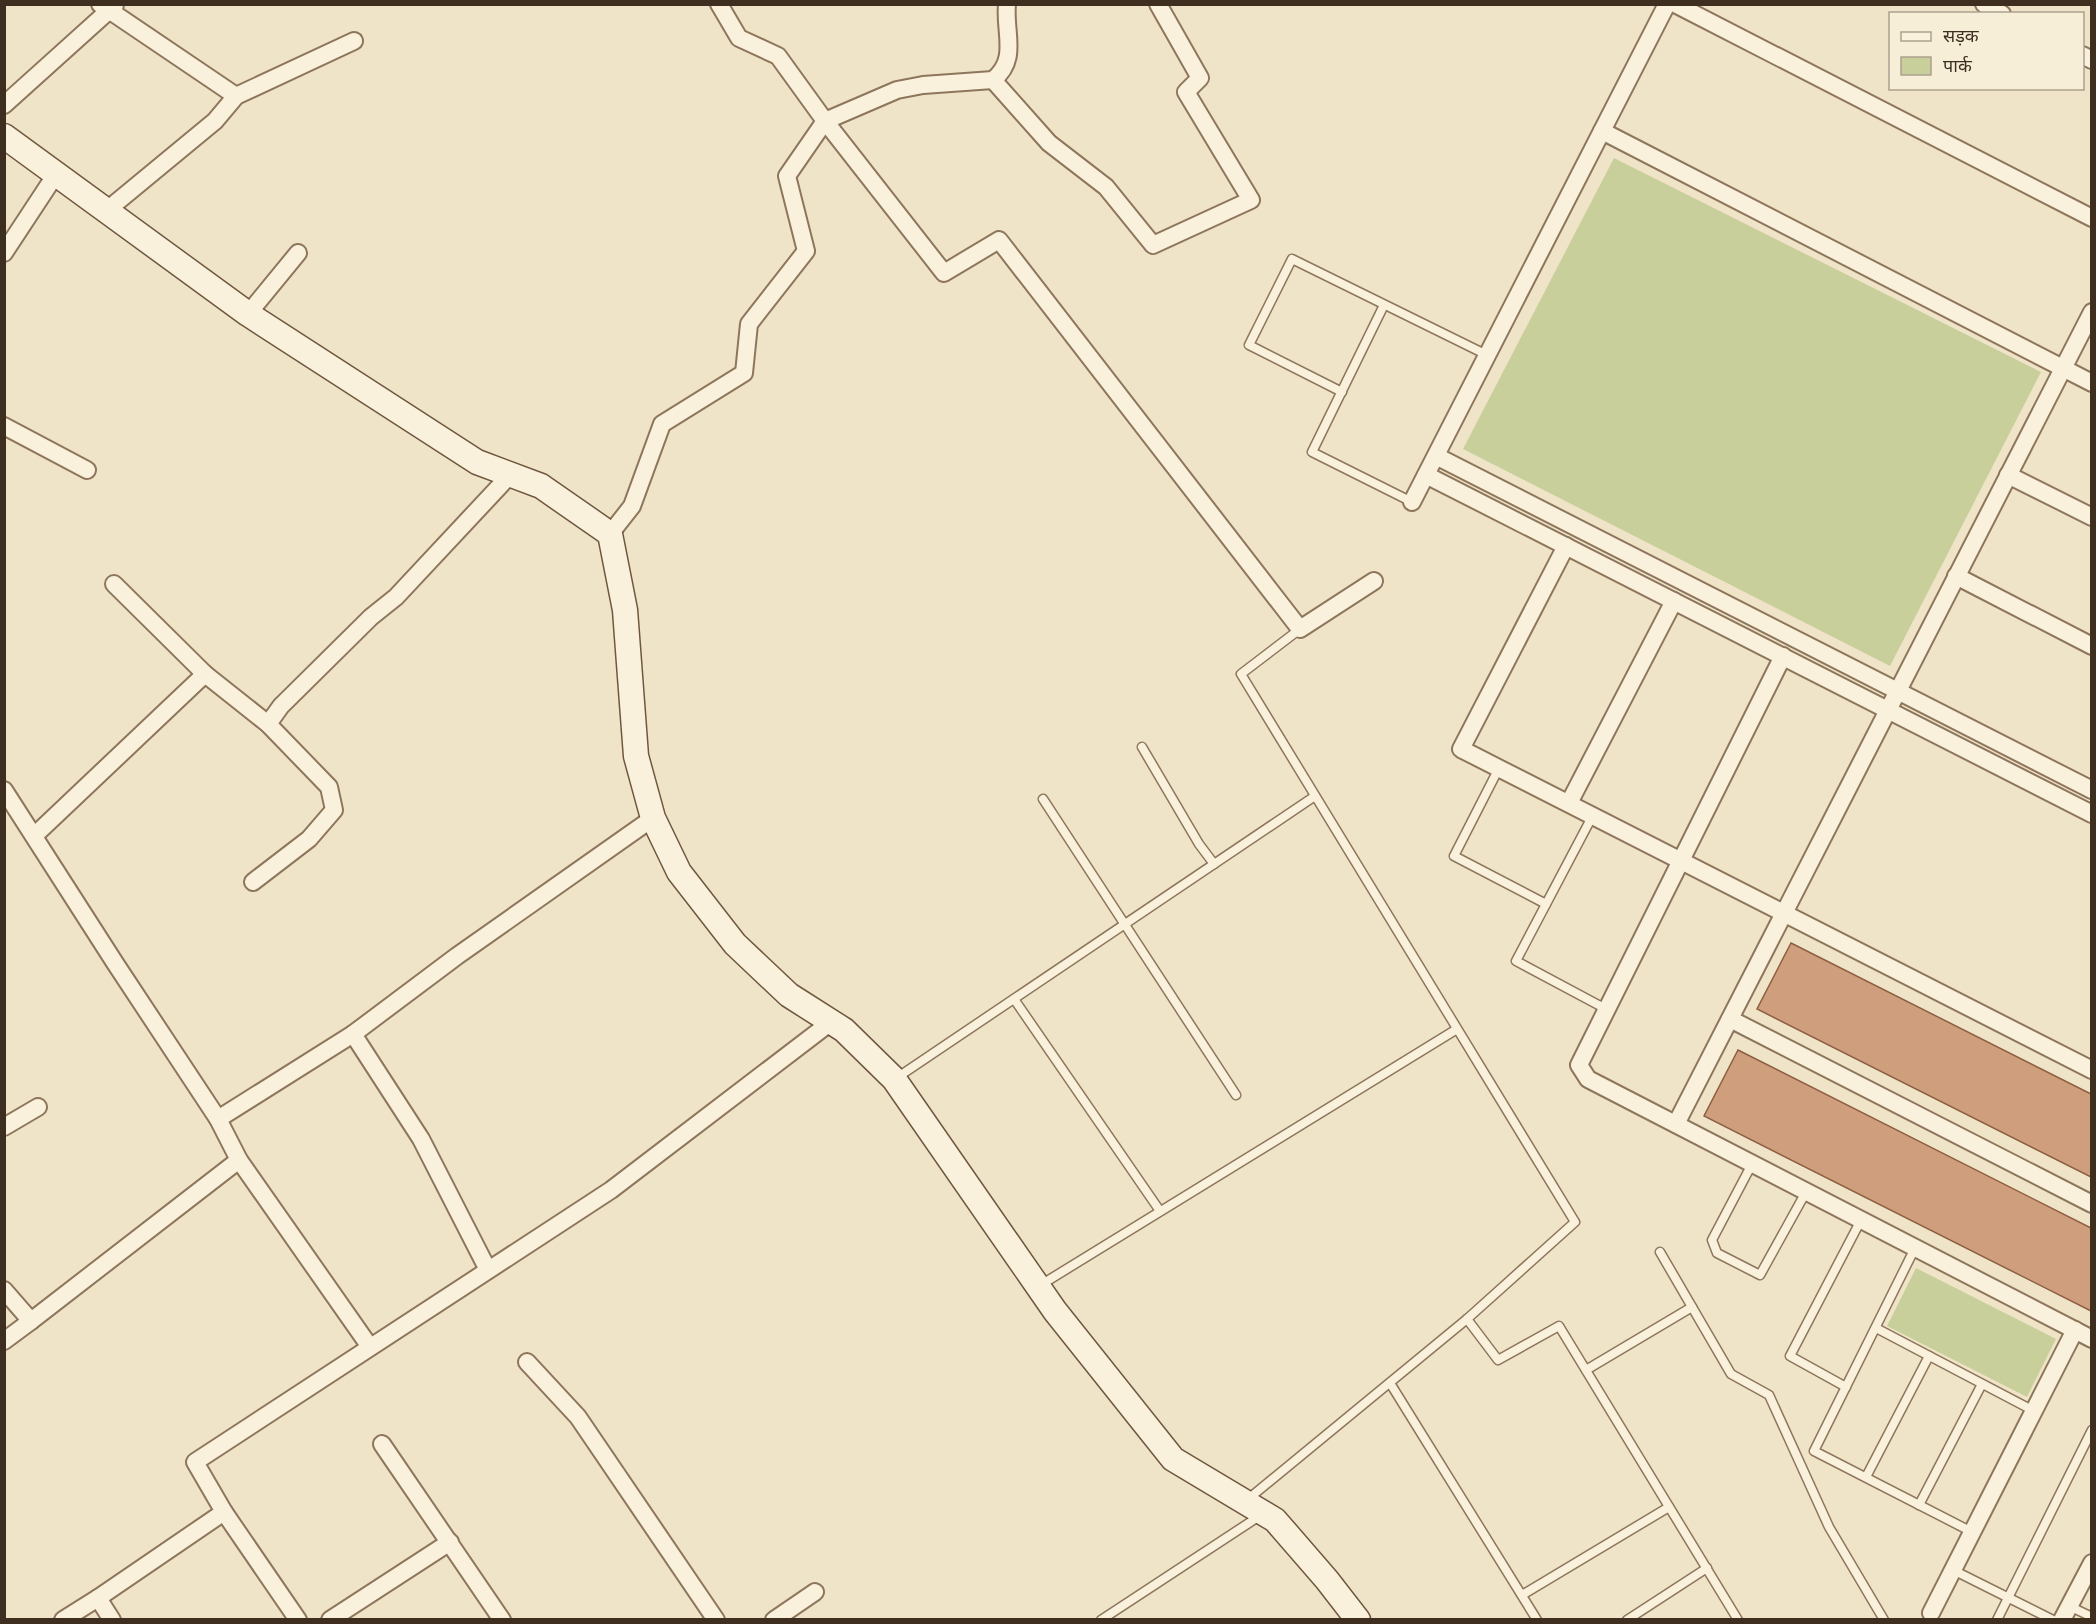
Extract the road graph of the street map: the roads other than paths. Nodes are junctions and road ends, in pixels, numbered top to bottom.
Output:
1 (719, 4) edge
2 (1007, 4) edge
3 (1158, 4) edge
4 (1667, 4) edge
5 (1675, 4) edge
6 (1984, 4) edge
7 (107, 6) edge
8 (1998, 12) edge
9 (354, 41) dead end
10 (993, 80) junction
11 (236, 96) junction
12 (4, 105) edge
13 (825, 121) junction
14 (1602, 131) junction
15 (4, 136) edge
16 (56, 174) junction
17 (106, 211) junction
18 (2091, 218) edge
19 (4, 253) edge
20 (298, 253) dead end
21 (1384, 304) junction
22 (2091, 312) edge
23 (248, 314) junction
24 (1487, 356) junction
25 (2063, 368) junction
26 (2091, 383) edge
27 (1342, 392) junction
28 (4, 426) edge
29 (1436, 456) junction
30 (87, 470) dead end
31 (511, 474) junction
32 (1426, 475) junction
33 (2008, 475) junction
34 (1412, 502) joint
35 (2091, 517) edge
36 (610, 534) junction
37 (1566, 546) junction
38 (1956, 576) junction
39 (1374, 581) dead end
40 (114, 584) dead end
41 (1674, 601) junction
42 (1300, 629) junction
43 (2091, 646) edge
44 (1784, 656) junction
45 (205, 674) junction
46 (1898, 691) junction
47 (1888, 710) junction
48 (268, 724) junction
49 (1142, 747) dead end
50 (1499, 768) junction
51 (4, 790) edge
52 (2091, 790) edge
53 (1315, 796) junction
54 (1043, 799) dead end
55 (1569, 803) junction
56 (2091, 814) edge
57 (1593, 815) junction
58 (653, 818) junction
59 (34, 836) junction
60 (1682, 860) junction
61 (1214, 864) junction
62 (253, 882) dead end
63 (1546, 904) junction
64 (1785, 912) junction
65 (1124, 924) junction
66 (1014, 999) junction
67 (1606, 1009) junction
68 (1730, 1019) junction
69 (831, 1022) junction
70 (1457, 1029) junction
71 (353, 1034) junction
72 (2091, 1070) edge
73 (894, 1079) junction
74 (1236, 1095) dead end
75 (38, 1107) dead end
76 (218, 1119) junction
77 (1676, 1124) junction
78 (4, 1127) edge
79 (239, 1160) junction
80 (1752, 1164) junction
81 (1806, 1192) junction
82 (2091, 1204) edge
83 (1160, 1211) junction
84 (1861, 1220) junction
85 (1916, 1248) junction
86 (1660, 1252) dead end
87 (488, 1270) junction
88 (1038, 1286) junction
89 (4, 1290) edge
90 (1692, 1307) junction
91 (1467, 1319) junction
92 (32, 1321) junction
93 (1876, 1328) junction
94 (2075, 1330) junction
95 (2091, 1339) edge
96 (4, 1341) edge
97 (370, 1347) junction
98 (1929, 1356) junction
99 (527, 1362) dead end
100 (1586, 1370) junction
101 (1390, 1383) junction
102 (1982, 1384) junction
103 (1846, 1387) junction
104 (2034, 1411) junction
105 (2091, 1430) edge
106 (382, 1444) dead end
107 (1866, 1477) junction
108 (1919, 1505) junction
109 (1669, 1507) junction
110 (1254, 1508) junction
111 (224, 1512) junction
112 (1972, 1532) junction
113 (450, 1542) junction
114 (2091, 1563) edge
115 (1707, 1568) junction
116 (1953, 1570) junction
117 (815, 1592) dead end
118 (1522, 1594) junction
119 (2008, 1597) junction
120 (98, 1598) junction
121 (1931, 1613) dead end
122 (2066, 1613) edge
123 (2091, 1617) edge
124 (63, 1620) edge
125 (112, 1620) edge
126 (298, 1620) edge
127 (330, 1620) edge
128 (502, 1620) edge
129 (716, 1620) edge
130 (774, 1620) edge
131 (1101, 1620) edge
132 (1358, 1620) edge
133 (1537, 1620) edge
134 (1627, 1620) edge
135 (1738, 1620) edge
136 (1884, 1620) edge
137 (1997, 1620) edge
138 (2053, 1620) edge

1 - 13 street
2 - 10 street
3 - 10 street
4 - 14 street
5 - 18 street
6 - 8 street
7 - 11 street
7 - 12 street
9 - 11 street
10 - 13 street
11 - 17 street
13 - 36 street
13 - 42 street
14 - 24 street
14 - 25 street
15 - 16 street
16 - 17 street
16 - 19 street
17 - 23 street
20 - 23 street
21 - 24 lane
21 - 27 lane
21 - 27 lane
22 - 25 street
23 - 31 street
24 - 29 street
25 - 26 street
25 - 33 street
27 - 34 lane
28 - 30 street
29 - 32 street
29 - 46 street
31 - 36 street
31 - 48 street
32 - 34 street
32 - 37 street
33 - 35 street
33 - 38 street
36 - 58 street
37 - 41 street
37 - 50 street
38 - 43 street
38 - 46 street
39 - 42 street
40 - 45 street
41 - 44 street
41 - 55 street
42 - 53 lane
44 - 47 street
44 - 60 street
45 - 48 street
45 - 59 street
46 - 47 street
46 - 52 street
47 - 56 street
47 - 64 street
48 - 62 street
49 - 61 lane
50 - 55 street
50 - 63 lane
51 - 59 street
53 - 61 lane
53 - 70 lane
54 - 65 lane
55 - 57 street
57 - 60 street
57 - 63 lane
58 - 69 street
58 - 71 street
59 - 76 street
60 - 64 street
60 - 67 street
61 - 65 lane
63 - 67 lane
64 - 68 street
64 - 72 street
65 - 66 lane
65 - 74 lane
66 - 73 lane
66 - 83 lane
67 - 77 street
68 - 77 street
68 - 82 street
69 - 73 street
69 - 87 street
70 - 83 lane
70 - 91 lane
71 - 76 street
71 - 87 street
73 - 88 street
75 - 78 street
76 - 79 street
77 - 80 street
79 - 92 street
79 - 97 street
80 - 81 street
80 - 81 lane
81 - 84 street
83 - 88 lane
84 - 85 street
84 - 103 lane
85 - 93 lane
85 - 94 street
86 - 90 lane
87 - 97 street
88 - 110 street
89 - 92 street
90 - 100 lane
90 - 136 lane
91 - 100 lane
91 - 101 lane
92 - 96 street
93 - 98 lane
93 - 103 lane
94 - 95 street
94 - 104 street
97 - 111 street
98 - 102 lane
98 - 107 lane
99 - 129 street
100 - 109 lane
101 - 110 lane
101 - 118 lane
102 - 104 lane
102 - 108 lane
103 - 107 lane
104 - 112 street
105 - 119 lane
106 - 113 street
107 - 108 lane
108 - 112 lane
109 - 115 lane
109 - 118 lane
110 - 131 lane
110 - 132 street
111 - 120 street
111 - 126 street
112 - 116 street
113 - 127 street
113 - 128 street
114 - 122 street
115 - 134 lane
115 - 135 lane
116 - 119 lane
116 - 121 street
117 - 130 street
118 - 133 lane
119 - 137 lane
119 - 138 lane
120 - 124 street
120 - 125 street
122 - 123 lane

